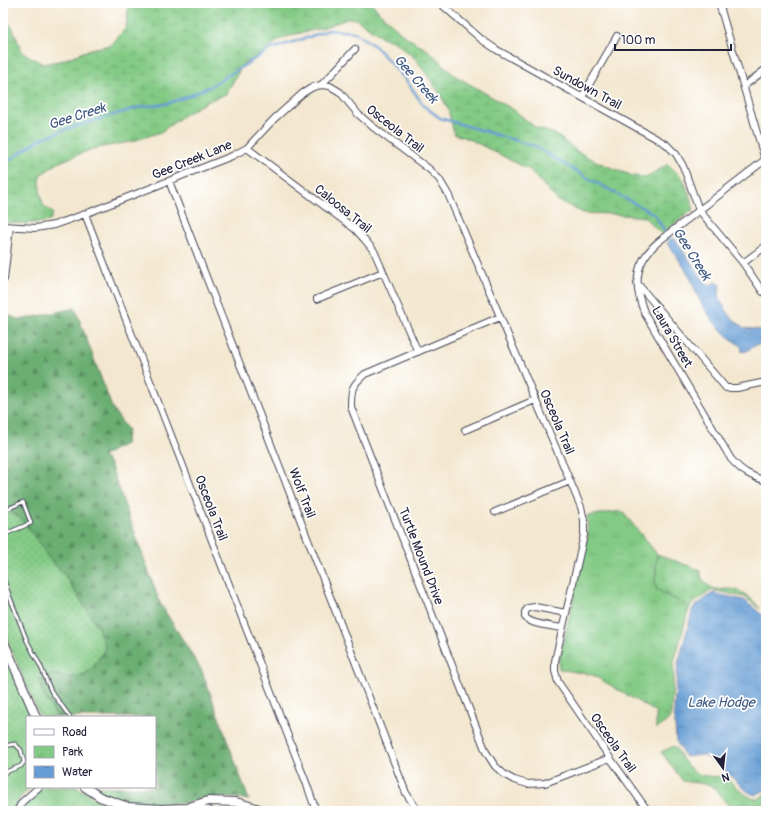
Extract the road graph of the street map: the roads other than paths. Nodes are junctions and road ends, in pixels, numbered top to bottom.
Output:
1 (440, 3) edge
2 (719, 3) edge
3 (617, 36) dead end
4 (355, 49) dead end
5 (766, 69) edge
6 (321, 84) junction
7 (744, 86) junction
8 (582, 97) junction
9 (247, 148) junction
10 (765, 159) edge
11 (169, 181) junction
12 (699, 210) junction
13 (85, 214) junction
14 (6, 227) edge
15 (766, 246) edge
16 (744, 263) junction
17 (383, 272) junction
18 (4, 278) dead end
19 (637, 282) junction
20 (766, 293) edge
21 (317, 299) dead end
22 (500, 318) junction
23 (418, 352) junction
24 (766, 382) edge
25 (535, 400) junction
26 (465, 430) dead end
27 (570, 481) junction
28 (766, 481) edge
29 (3, 511) edge
30 (495, 512) dead end
31 (3, 535) edge
32 (3, 564) edge
33 (566, 613) junction
34 (562, 628) junction
35 (3, 640) edge
36 (36, 716) edge
37 (69, 716) edge
38 (3, 748) edge
39 (610, 758) junction
40 (3, 773) edge
41 (38, 788) edge
42 (86, 788) edge
43 (187, 809) edge
44 (17, 811) edge
45 (209, 811) edge
46 (266, 811) edge
47 (316, 811) edge
48 (418, 811) edge
49 (648, 811) edge

1 - 8 street, Sundown Trail
2 - 7 street
3 - 8 street
4 - 6 street, Gee Creek Lane
5 - 7 street
6 - 9 street, Gee Creek Lane
6 - 22 street, Osceola Trail
7 - 10 street
8 - 12 street, Sundown Trail
9 - 11 street, Gee Creek Lane
9 - 17 street, Caloosa Trail
10 - 12 street, Laura Street
11 - 13 street, Gee Creek Lane
11 - 48 street, Wolf Trail
12 - 16 street
12 - 19 street, Laura Street
13 - 14 street, Gee Creek Lane
13 - 47 street, Osceola Trail
14 - 18 street
15 - 16 street
16 - 20 street
17 - 21 street
17 - 23 street, Caloosa Trail
19 - 24 street
19 - 28 street, Laura Street
22 - 23 street, Turtle Mound Drive
22 - 25 street, Osceola Trail
23 - 39 street, Turtle Mound Drive
25 - 26 street
25 - 27 street, Osceola Trail
27 - 30 street
27 - 33 street, Osceola Trail
29 - 31 lane
32 - 37 lane
33 - 34 street, Osceola Trail
33 - 34 street
34 - 39 street, Osceola Trail
35 - 36 street
38 - 40 lane
39 - 49 street, Osceola Trail
41 - 44 street
42 - 43 street
43 - 45 street
43 - 46 street

